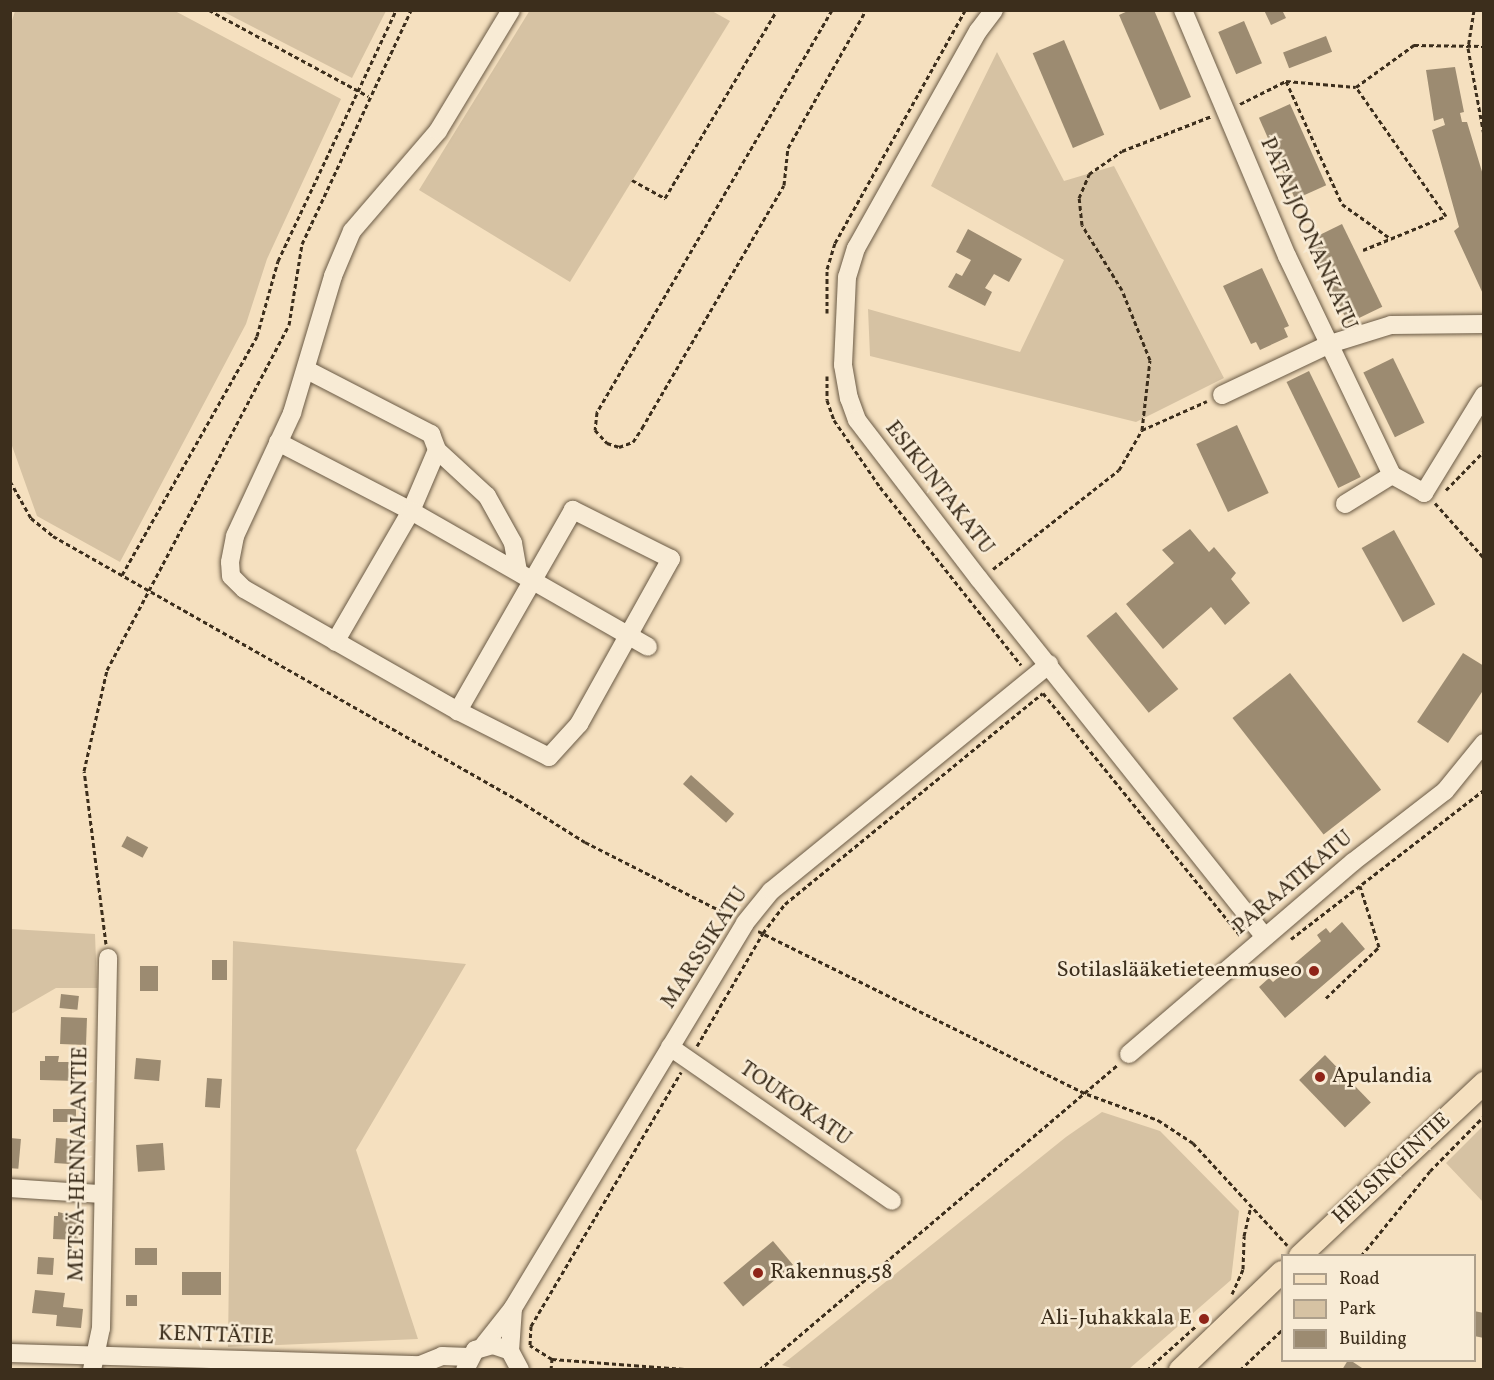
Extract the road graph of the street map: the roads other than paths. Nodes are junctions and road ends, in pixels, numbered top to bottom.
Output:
1 (511, 10) edge
2 (994, 10) edge
3 (1183, 10) edge
4 (1484, 324) edge
5 (1330, 344) junction
6 (307, 370) junction
7 (1222, 395) road end
8 (1484, 395) edge
9 (278, 442) junction
10 (436, 450) junction
11 (1392, 475) junction
12 (1346, 504) dead end
13 (411, 511) junction
14 (518, 571) junction
15 (535, 580) junction
16 (627, 634) junction
17 (335, 642) junction
18 (648, 647) dead end
19 (1048, 664) junction
20 (458, 711) junction
21 (1484, 743) edge
22 (1265, 937) junction
23 (108, 958) road end
24 (670, 1047) junction
25 (1129, 1054) road end
26 (1484, 1083) edge
27 (10, 1188) edge
28 (101, 1194) junction
29 (892, 1202) dead end
30 (1295, 1252) edge
31 (1281, 1273) edge
32 (513, 1308) junction
33 (10, 1353) edge
34 (472, 1358) edge
35 (94, 1362) edge
36 (520, 1364) edge
37 (423, 1367) edge
38 (1180, 1370) edge

1 - 6 street
2 - 19 street, ESIKUNTAKATU
3 - 5 street, PATALJOONANKATU
4 - 5 street
5 - 7 street
5 - 11 street, PATALJOONANKATU
6 - 9 street
6 - 10 street
8 - 11 street
9 - 13 street
9 - 17 street
10 - 13 street
10 - 14 street
11 - 12 street
13 - 14 street
13 - 17 street
14 - 15 street
15 - 16 street
15 - 16 street
15 - 20 street
16 - 18 street
16 - 20 street
17 - 20 street
19 - 22 street, ESIKUNTAKATU
19 - 24 street, MARSSIKATU
21 - 22 street, PARAATIKATU
22 - 25 street, PARAATIKATU
23 - 28 street, METSÄ-HENNALANTIE
24 - 29 street, TOUKOKATU
24 - 32 street, MARSSIKATU
26 - 30 main road, HELSINGINTIE
27 - 28 street
28 - 35 street, METSÄ-HENNALANTIE
31 - 38 main road
32 - 34 street, MARSSIKATU
32 - 36 street
33 - 35 street, KENTTÄTIE
34 - 36 street, KENTTÄTIE
34 - 37 street, KENTTÄTIE
35 - 37 street, KENTTÄTIE

